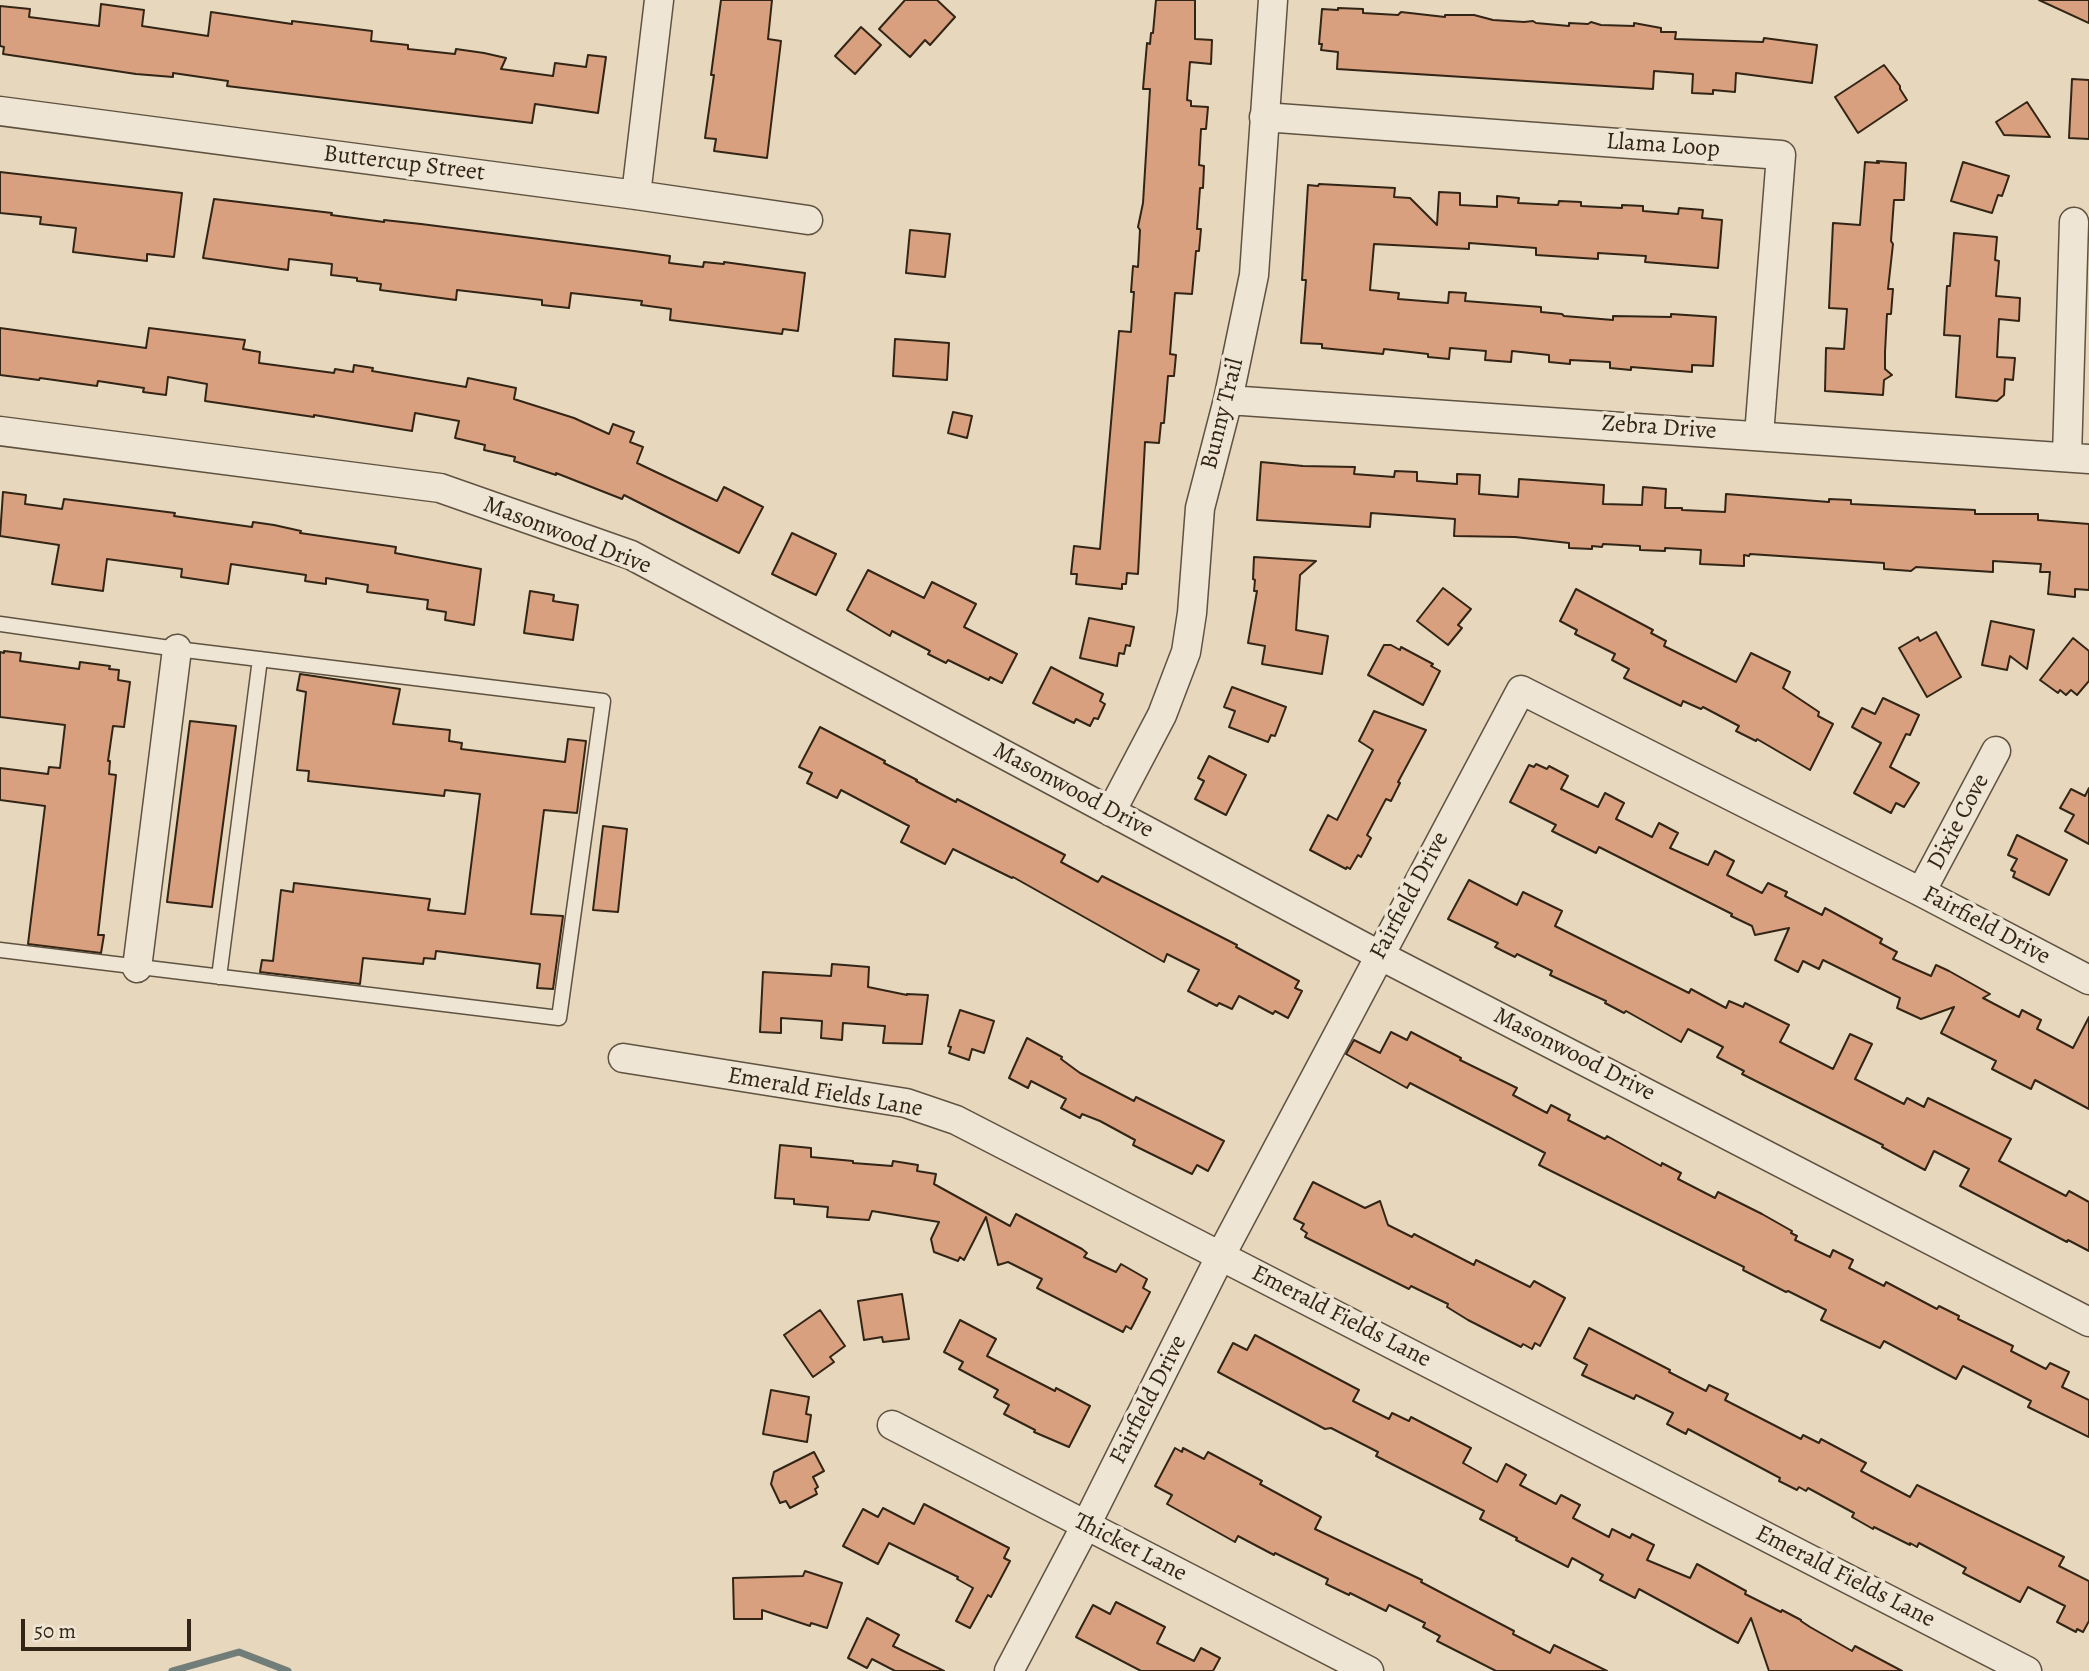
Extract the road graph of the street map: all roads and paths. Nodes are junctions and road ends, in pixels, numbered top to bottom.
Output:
1 (659, 0) edge
2 (1273, 0) edge
3 (0, 111) edge
4 (1264, 117) junction
5 (636, 195) junction
6 (808, 220) dead end
7 (2074, 222) dead end
8 (1228, 400) junction
9 (0, 431) edge
10 (1759, 435) junction
11 (2078, 458) edge
12 (0, 624) edge
13 (177, 649) junction
14 (260, 659) junction
15 (1996, 751) dead end
16 (1111, 812) junction
17 (1922, 892) junction
18 (0, 950) edge
19 (1379, 955) junction
20 (137, 968) junction
21 (219, 977) junction
22 (2089, 980) edge
23 (623, 1058) dead end
24 (1221, 1255) junction
25 (2089, 1322) edge
26 (892, 1425) dead end
27 (1086, 1525) junction
28 (1009, 1671) edge
29 (1368, 1671) edge
30 (2027, 1671) edge

1 - 5 street
2 - 4 street, Bunny Trail
3 - 5 street, Buttercup Street
4 - 8 street, Bunny Trail
4 - 10 street, Llama Loop
5 - 6 street, Buttercup Street
7 - 11 street
8 - 10 street, Zebra Drive
8 - 16 street, Bunny Trail
9 - 16 street, Masonwood Drive
10 - 11 street, Zebra Drive
12 - 13 lane
13 - 14 lane
13 - 20 street
14 - 21 lane
14 - 21 lane
15 - 17 street, Dixie Cove
16 - 19 street, Masonwood Drive
17 - 19 street, Fairfield Drive
17 - 22 street, Fairfield Drive
18 - 20 lane
19 - 24 street, Fairfield Drive
19 - 25 street, Masonwood Drive
20 - 21 lane
23 - 24 street, Emerald Fields Lane
24 - 27 street, Fairfield Drive
24 - 30 street, Emerald Fields Lane
26 - 27 street, Thicket Lane
27 - 28 street, Fairfield Drive
27 - 29 street, Thicket Lane

